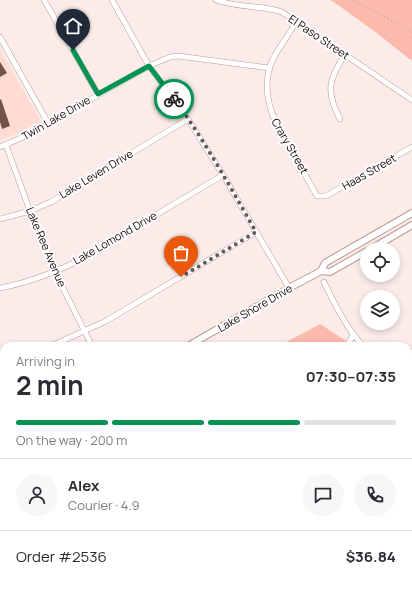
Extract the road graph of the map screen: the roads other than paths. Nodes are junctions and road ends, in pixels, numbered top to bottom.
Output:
1 (44, 0) edge
2 (112, 0) edge
3 (216, 0) edge
4 (297, 21) junction
5 (0, 37) edge
6 (344, 54) junction
7 (149, 66) junction
8 (270, 68) junction
9 (98, 94) junction
10 (412, 100) edge
11 (188, 119) junction
12 (340, 119) dead end
13 (48, 123) junction
14 (6, 145) junction
15 (0, 147) edge
16 (412, 147) edge
17 (223, 175) junction
18 (326, 196) joint
19 (30, 210) junction
20 (412, 213) edge
21 (0, 219) edge
22 (412, 225) edge
23 (256, 232) junction
24 (383, 242) edge
25 (360, 255) edge
26 (321, 271) junction
27 (55, 272) junction
28 (324, 282) dead end
29 (0, 288) edge
30 (289, 288) junction
31 (84, 330) junction
32 (354, 335) junction
33 (58, 342) edge
34 (90, 342) edge
35 (195, 342) edge
36 (350, 342) edge
37 (360, 342) edge

1 - 9 street
2 - 7 street
3 - 4 street, El Paso Street
4 - 6 street, El Paso Street
4 - 8 street, Crary Street
5 - 13 street
6 - 10 street, El Paso Street
6 - 12 street
7 - 8 street, Twin Lake Drive
7 - 9 street, Twin Lake Drive
7 - 11 street
8 - 18 street, Crary Street
9 - 13 street, Twin Lake Drive
11 - 17 street
11 - 19 street, Lake Leven Drive
13 - 14 street, Twin Lake Drive
14 - 15 street, Twin Lake Drive
14 - 19 street, Lake Ree Avenue
16 - 18 street, Haas Street
17 - 23 street
17 - 27 street, Lake Lomond Drive
19 - 21 street, Lake Leven Drive
19 - 27 street, Lake Ree Avenue
20 - 26 main road
22 - 24 main road
23 - 30 street
23 - 31 street
25 - 26 main road
26 - 30 main road, Lake Shore Drive
27 - 29 street, Lake Lomond Drive
27 - 31 street, Lake Ree Avenue
28 - 32 street
30 - 35 main road, Lake Shore Drive
31 - 33 street
31 - 34 street, Lake Ree Avenue
32 - 36 street
32 - 37 street

